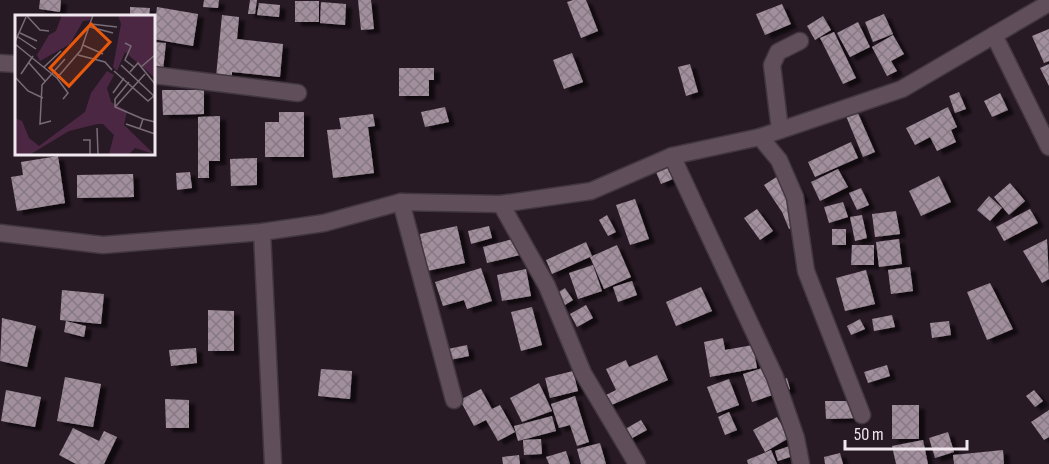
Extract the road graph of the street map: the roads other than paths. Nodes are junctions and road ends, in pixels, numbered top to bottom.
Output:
1 (1049, 3) edge
2 (994, 35) junction
3 (800, 41) dead end
4 (154, 75) edge
5 (298, 93) dead end
6 (780, 130) junction
7 (759, 137) junction
8 (1049, 147) edge
9 (672, 156) junction
10 (401, 202) junction
11 (501, 204) junction
12 (262, 232) junction
13 (0, 233) edge
14 (454, 400) dead end
15 (862, 415) dead end
16 (273, 464) edge
17 (637, 464) edge
18 (801, 464) edge

1 - 2 street
2 - 6 street
2 - 8 street
3 - 6 street
4 - 5 street
6 - 7 street
7 - 9 street
7 - 15 street
9 - 11 street
9 - 18 street
10 - 11 street
10 - 12 street
10 - 14 street
11 - 17 street
12 - 13 street
12 - 16 street

